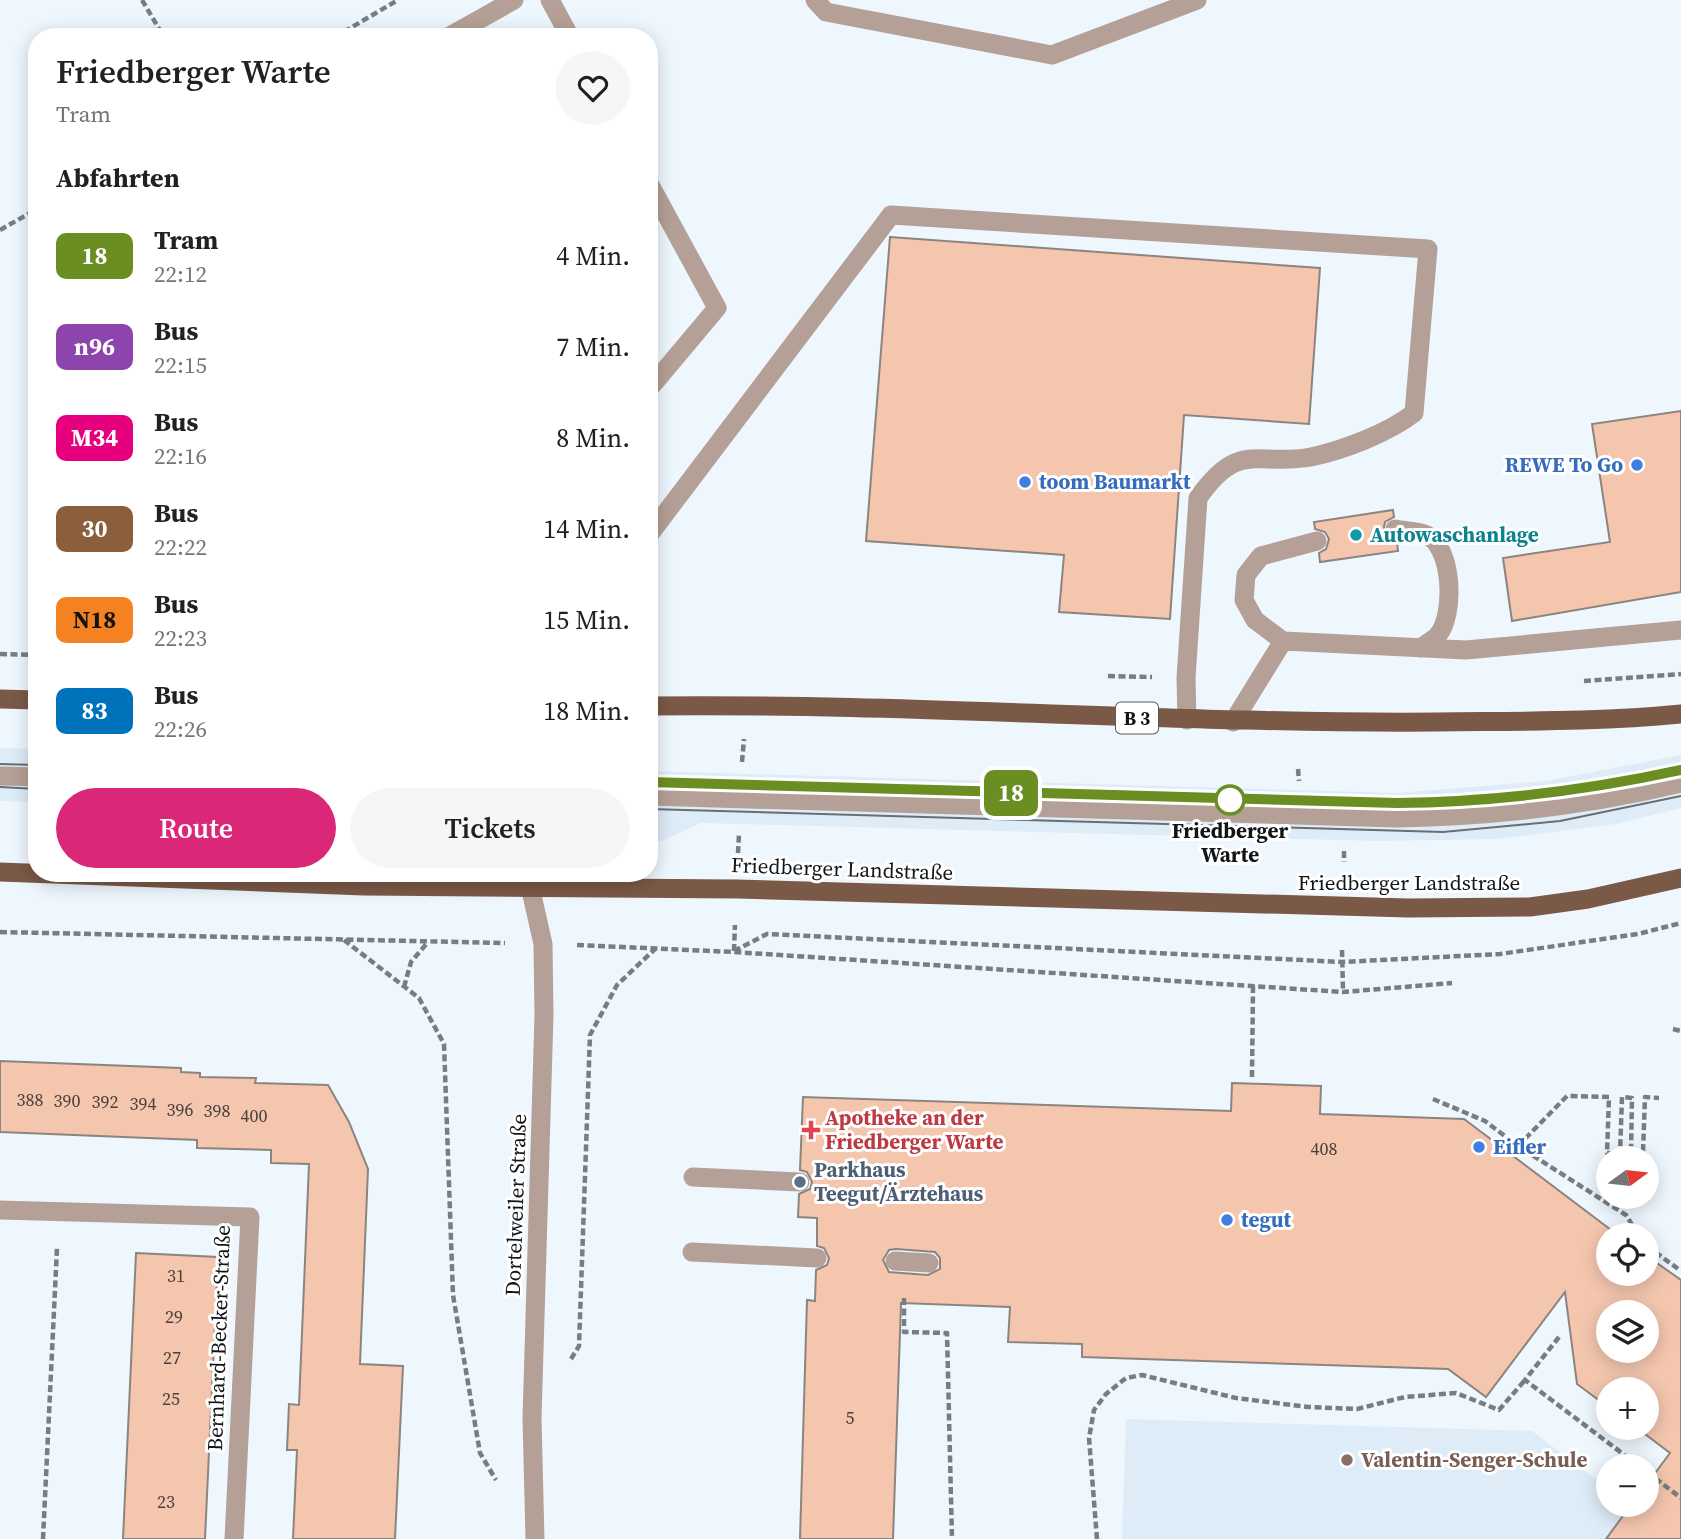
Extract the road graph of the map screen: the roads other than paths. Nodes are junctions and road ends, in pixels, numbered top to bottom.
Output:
1 (514, 0) edge
2 (550, 0) edge
3 (815, 0) edge
4 (1197, 0) edge
5 (464, 28) edge
6 (565, 28) edge
7 (658, 200) edge
8 (658, 377) edge
9 (658, 523) edge
10 (1395, 529) dead end
11 (1317, 541) dead end
12 (1681, 630) edge
13 (1283, 641) junction
14 (1420, 648) junction
15 (0, 699) edge
16 (28, 700) edge
17 (658, 706) edge
18 (1681, 714) edge
19 (1187, 720) junction
20 (1233, 722) junction
21 (0, 776) edge
22 (28, 777) edge
23 (1681, 783) edge
24 (658, 796) edge
25 (0, 872) edge
26 (28, 873) edge
27 (1681, 878) edge
28 (260, 882) edge
29 (474, 882) edge
30 (529, 882) edge
31 (580, 882) edge
32 (693, 1177) dead end
33 (800, 1182) dead end
34 (0, 1210) edge
35 (692, 1252) dead end
36 (817, 1258) dead end
37 (899, 1261) road end
38 (929, 1263) dead end
39 (234, 1539) edge
40 (535, 1539) edge

1 - 5 street
2 - 6 street
3 - 4 street
7 - 8 street
9 - 19 street
10 - 14 street
11 - 13 street
12 - 14 street
13 - 14 street
13 - 20 street
15 - 16 main road
17 - 19 main road, B 3
18 - 20 main road, B 3
19 - 20 main road, B 3
21 - 22 street
23 - 24 street
25 - 26 main road, Friedberger Landstraße
27 - 31 main road, Friedberger Landstraße
28 - 29 main road, Friedberger Landstraße
30 - 40 street, Dortelweiler Straße
32 - 33 street
34 - 39 street, Bernhard-Becker-Straße
35 - 36 street
37 - 38 street

